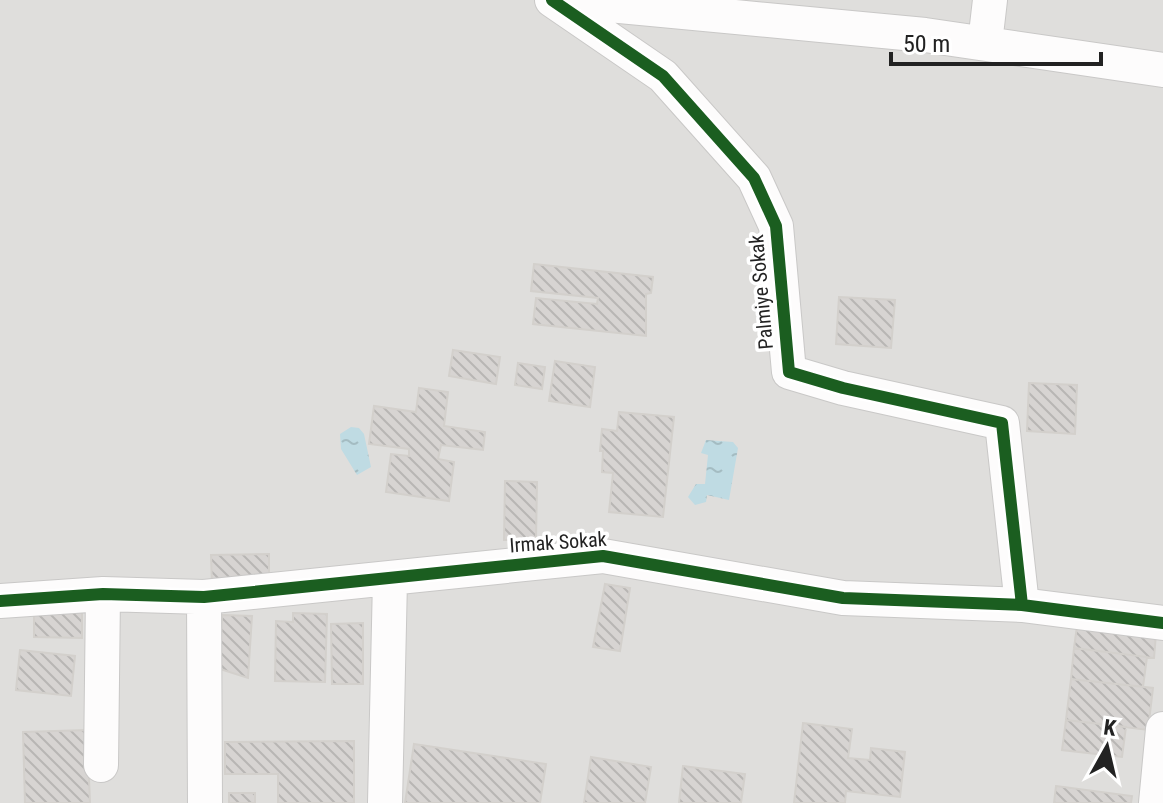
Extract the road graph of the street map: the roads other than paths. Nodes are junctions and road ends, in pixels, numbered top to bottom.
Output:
1 (554, 0) edge
2 (990, 0) edge
3 (985, 43) junction
4 (1163, 70) edge
5 (390, 580) junction
6 (103, 594) junction
7 (204, 597) junction
8 (0, 601) edge
9 (1022, 605) junction
10 (1163, 623) edge
11 (1163, 729) edge
12 (101, 765) dead end
13 (205, 803) edge
14 (385, 803) edge
15 (1156, 803) edge

1 - 3 street
1 - 9 street, Palmiye Sokak
2 - 3 street
3 - 4 street
5 - 7 street, Irmak Sokak
5 - 9 street, Irmak Sokak
5 - 14 street
6 - 7 street, Irmak Sokak
6 - 8 street, Irmak Sokak
6 - 12 street
7 - 13 street
9 - 10 street, Irmak Sokak
11 - 15 street

